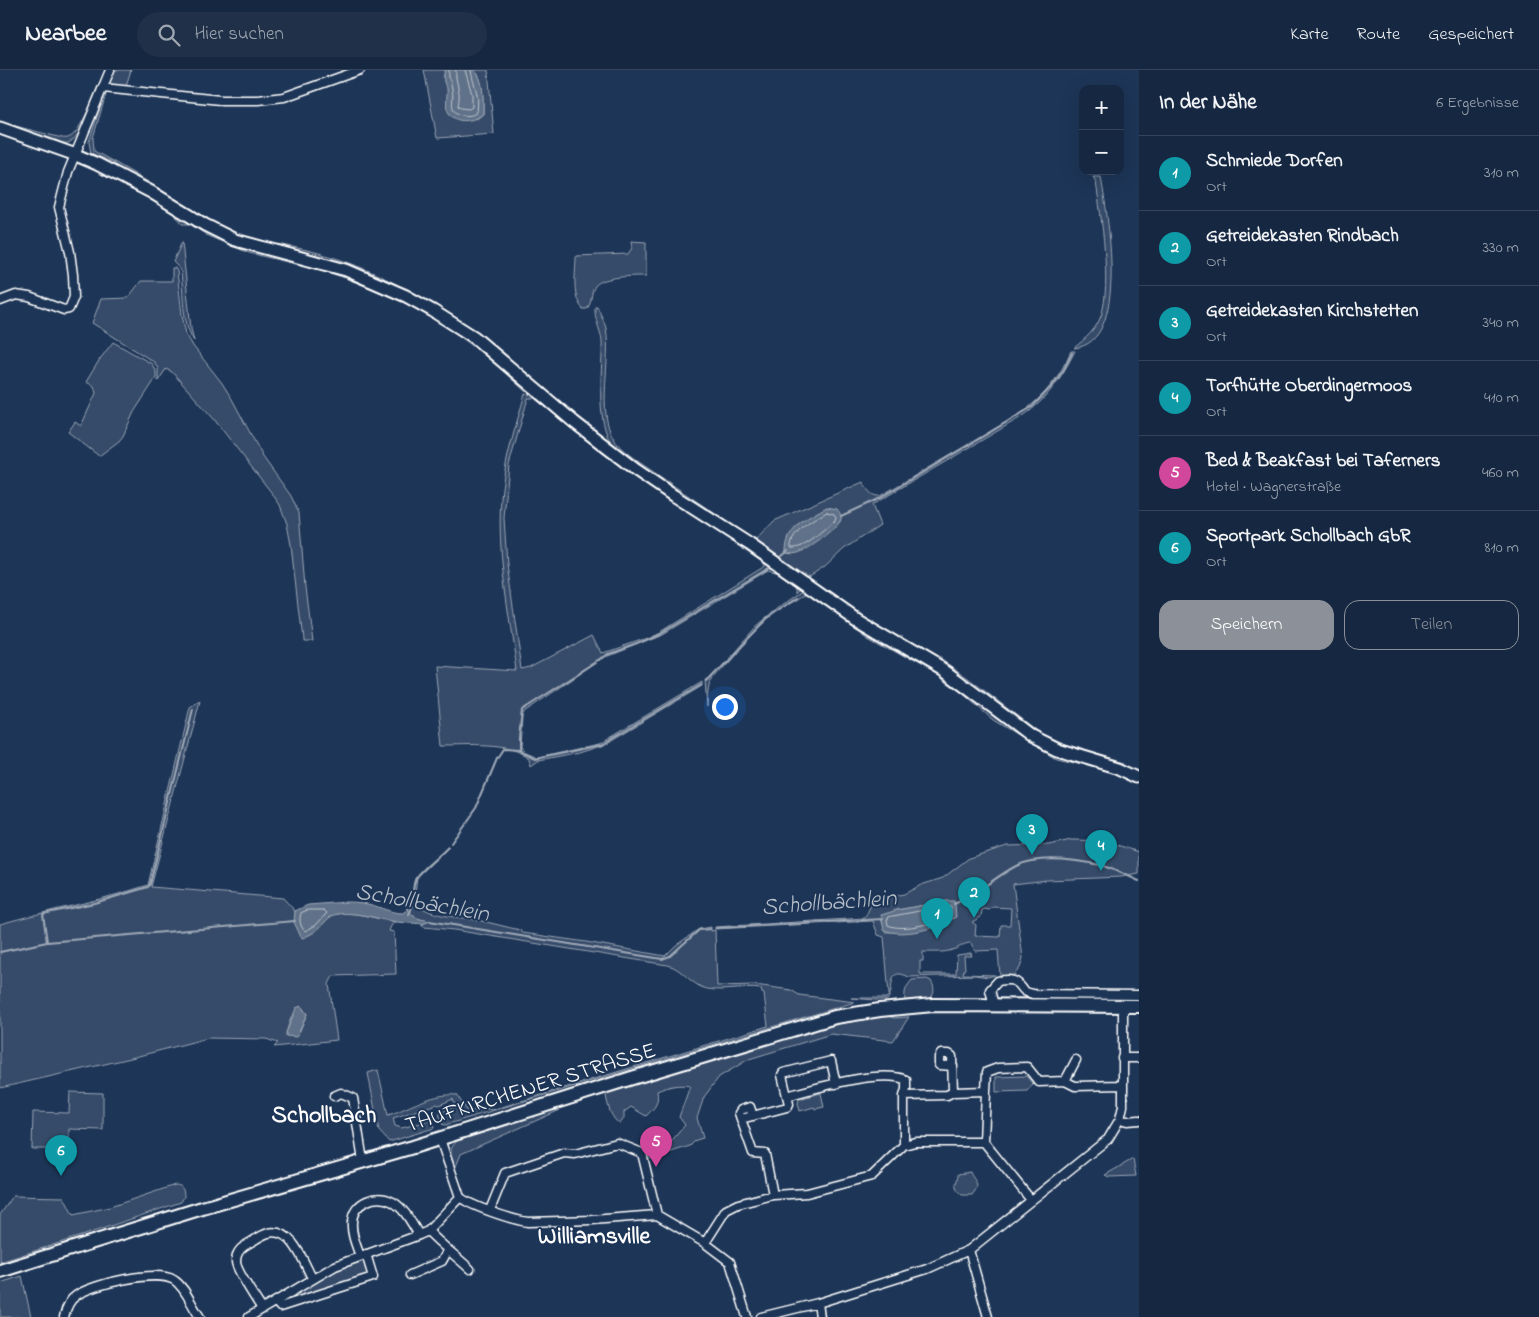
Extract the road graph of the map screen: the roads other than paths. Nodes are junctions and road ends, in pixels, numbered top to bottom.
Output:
1 (110, 70) edge
2 (360, 70) edge
3 (103, 88) junction
4 (0, 128) edge
5 (76, 155) junction
6 (0, 301) edge
7 (1139, 777) edge
8 (1139, 995) edge
9 (994, 1005) junction
10 (1123, 1006) junction
11 (1139, 1006) edge
12 (1122, 1058) junction
13 (1139, 1058) edge
14 (1076, 1060) dead end
15 (953, 1066) dead end
16 (1065, 1081) junction
17 (836, 1084) junction
18 (1122, 1084) junction
19 (986, 1091) junction
20 (954, 1092) junction
21 (334, 1096) dead end
22 (786, 1096) junction
23 (904, 1096) junction
24 (1120, 1119) junction
25 (1139, 1120) edge
26 (440, 1139) junction
27 (984, 1142) junction
28 (904, 1145) junction
29 (363, 1161) junction
30 (773, 1196) junction
31 (460, 1197) junction
32 (1032, 1200) junction
33 (490, 1210) junction
34 (657, 1215) junction
35 (428, 1231) junction
36 (419, 1235) junction
37 (705, 1243) junction
38 (448, 1250) junction
39 (969, 1250) junction
40 (363, 1255) junction
41 (470, 1269) dead end
42 (0, 1271) edge
43 (410, 1275) dead end
44 (312, 1278) junction
45 (276, 1302) junction
46 (818, 1303) junction
47 (262, 1309) junction
48 (64, 1317) edge
49 (199, 1317) edge
50 (249, 1317) edge
51 (747, 1317) edge
52 (761, 1317) edge
53 (820, 1317) edge
54 (988, 1317) edge

1 - 3 street
2 - 3 street
3 - 5 street
4 - 5 main road
5 - 6 street
5 - 7 main road
8 - 9 street
9 - 10 main road, TAUFKIRCHENER STRASSE
9 - 26 main road, TAUFKIRCHENER STRASSE
10 - 11 main road, TAUFKIRCHENER STRASSE
10 - 12 street
12 - 13 street
12 - 18 street
14 - 16 street
15 - 20 street
16 - 18 street
16 - 19 street
17 - 22 street
17 - 22 street
17 - 23 street
18 - 24 street
19 - 20 street
19 - 27 street
20 - 23 street
21 - 29 street
22 - 30 street
23 - 28 street
24 - 25 street
24 - 32 street
26 - 29 main road, TAUFKIRCHENER STRASSE
26 - 31 street
27 - 28 street
27 - 32 street
28 - 30 street
29 - 42 main road, TAUFKIRCHENER STRASSE
30 - 37 street
31 - 33 street
31 - 35 street
32 - 39 street
33 - 34 street
33 - 34 street
34 - 37 street
35 - 36 street
35 - 38 street
36 - 40 street
36 - 40 street
37 - 51 street
38 - 41 street
38 - 43 street
39 - 46 street
39 - 54 street
40 - 44 street
40 - 45 street
44 - 45 street
44 - 47 street
45 - 47 street
46 - 52 street
46 - 53 street
47 - 50 street
48 - 49 street

